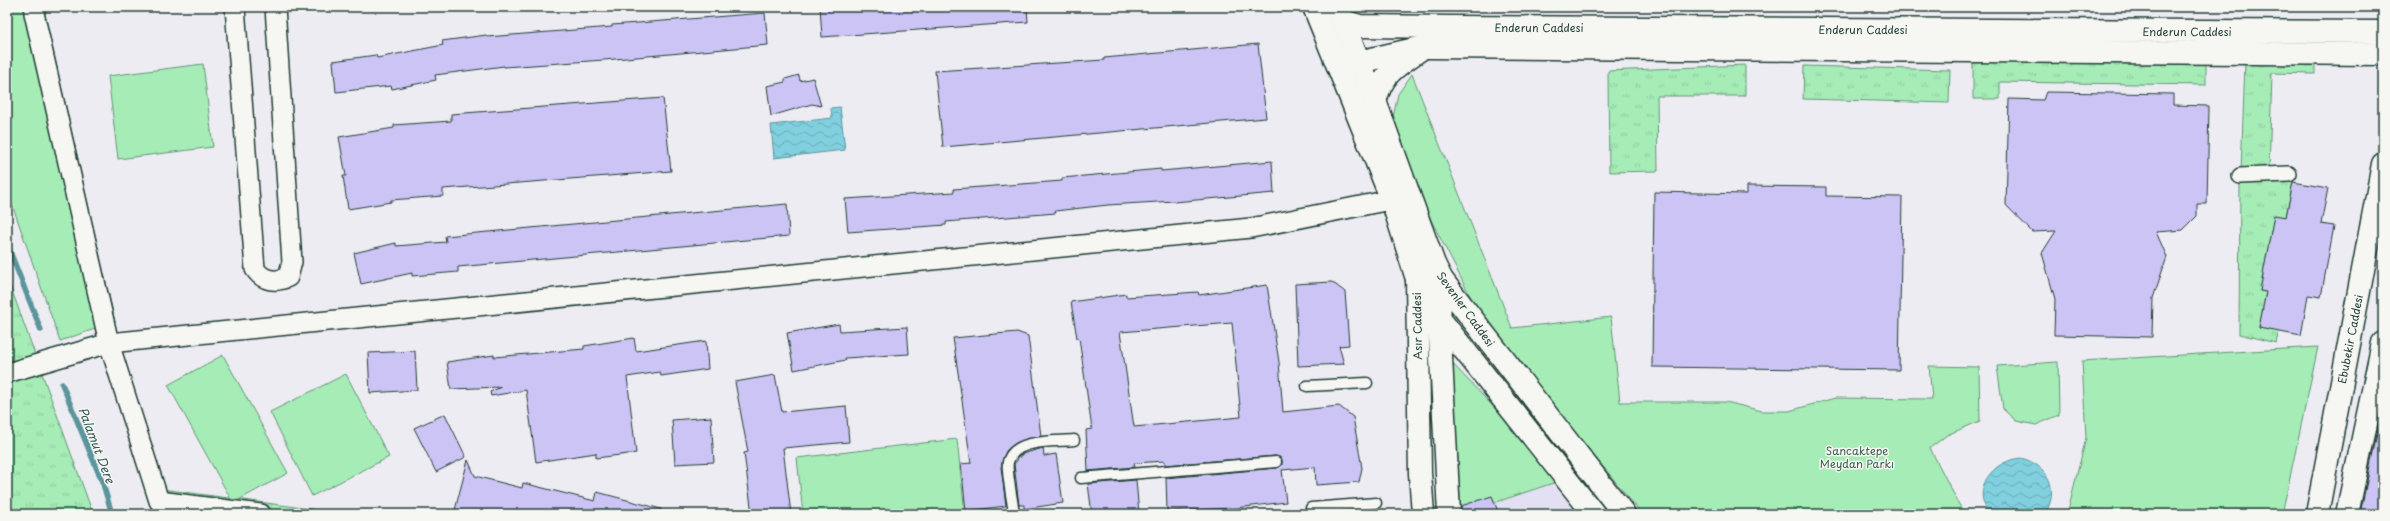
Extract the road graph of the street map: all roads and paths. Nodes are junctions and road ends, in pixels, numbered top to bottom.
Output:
1 (36, 7) edge
2 (235, 7) edge
3 (275, 7) edge
4 (1314, 7) edge
5 (1340, 14) edge
6 (2383, 32) edge
7 (1424, 47) junction
8 (2383, 54) edge
9 (1349, 63) junction
10 (1375, 101) junction
11 (2383, 164) edge
12 (2289, 174) dead end
13 (2240, 176) dead end
14 (1401, 198) junction
15 (1417, 279) junction
16 (1442, 280) junction
17 (1439, 318) junction
18 (2383, 342) edge
19 (109, 343) junction
20 (7, 373) edge
21 (1367, 383) dead end
22 (1307, 386) dead end
23 (1074, 440) dead end
24 (1276, 462) dead end
25 (1081, 478) dead end
26 (1376, 503) dead end
27 (1312, 508) dead end
28 (261, 514) edge
29 (1014, 514) edge
30 (1422, 514) edge
31 (1449, 514) edge
32 (1594, 514) edge
33 (1624, 514) edge
34 (2317, 514) edge
35 (2347, 514) edge

1 - 19 street
2 - 3 street
4 - 9 street, Sevenler Caddesi
5 - 6 street, Enderun Caddesi
5 - 9 street, Sevenler Caddesi
7 - 8 street, Enderun Caddesi
7 - 9 street, Enderun Caddesi
7 - 10 street
9 - 10 street, Sevenler Caddesi
9 - 14 street, Sevenler Caddesi
10 - 14 street, Sevenler Caddesi
11 - 34 street, Ebubekir Caddesi
12 - 13 street
14 - 15 street, Sevenler Caddesi
14 - 16 street, Sevenler Caddesi
14 - 19 street
15 - 16 street, Asır Caddesi
15 - 17 street, Sevenler Caddesi
15 - 30 street, Asır Caddesi
16 - 17 street, Asır Caddesi
16 - 33 street, Sevenler Caddesi
17 - 31 street, Asır Caddesi
17 - 32 street, Sevenler Caddesi
18 - 35 street
19 - 20 street
19 - 28 street
21 - 22 lane
23 - 29 lane
24 - 25 lane
26 - 27 lane

